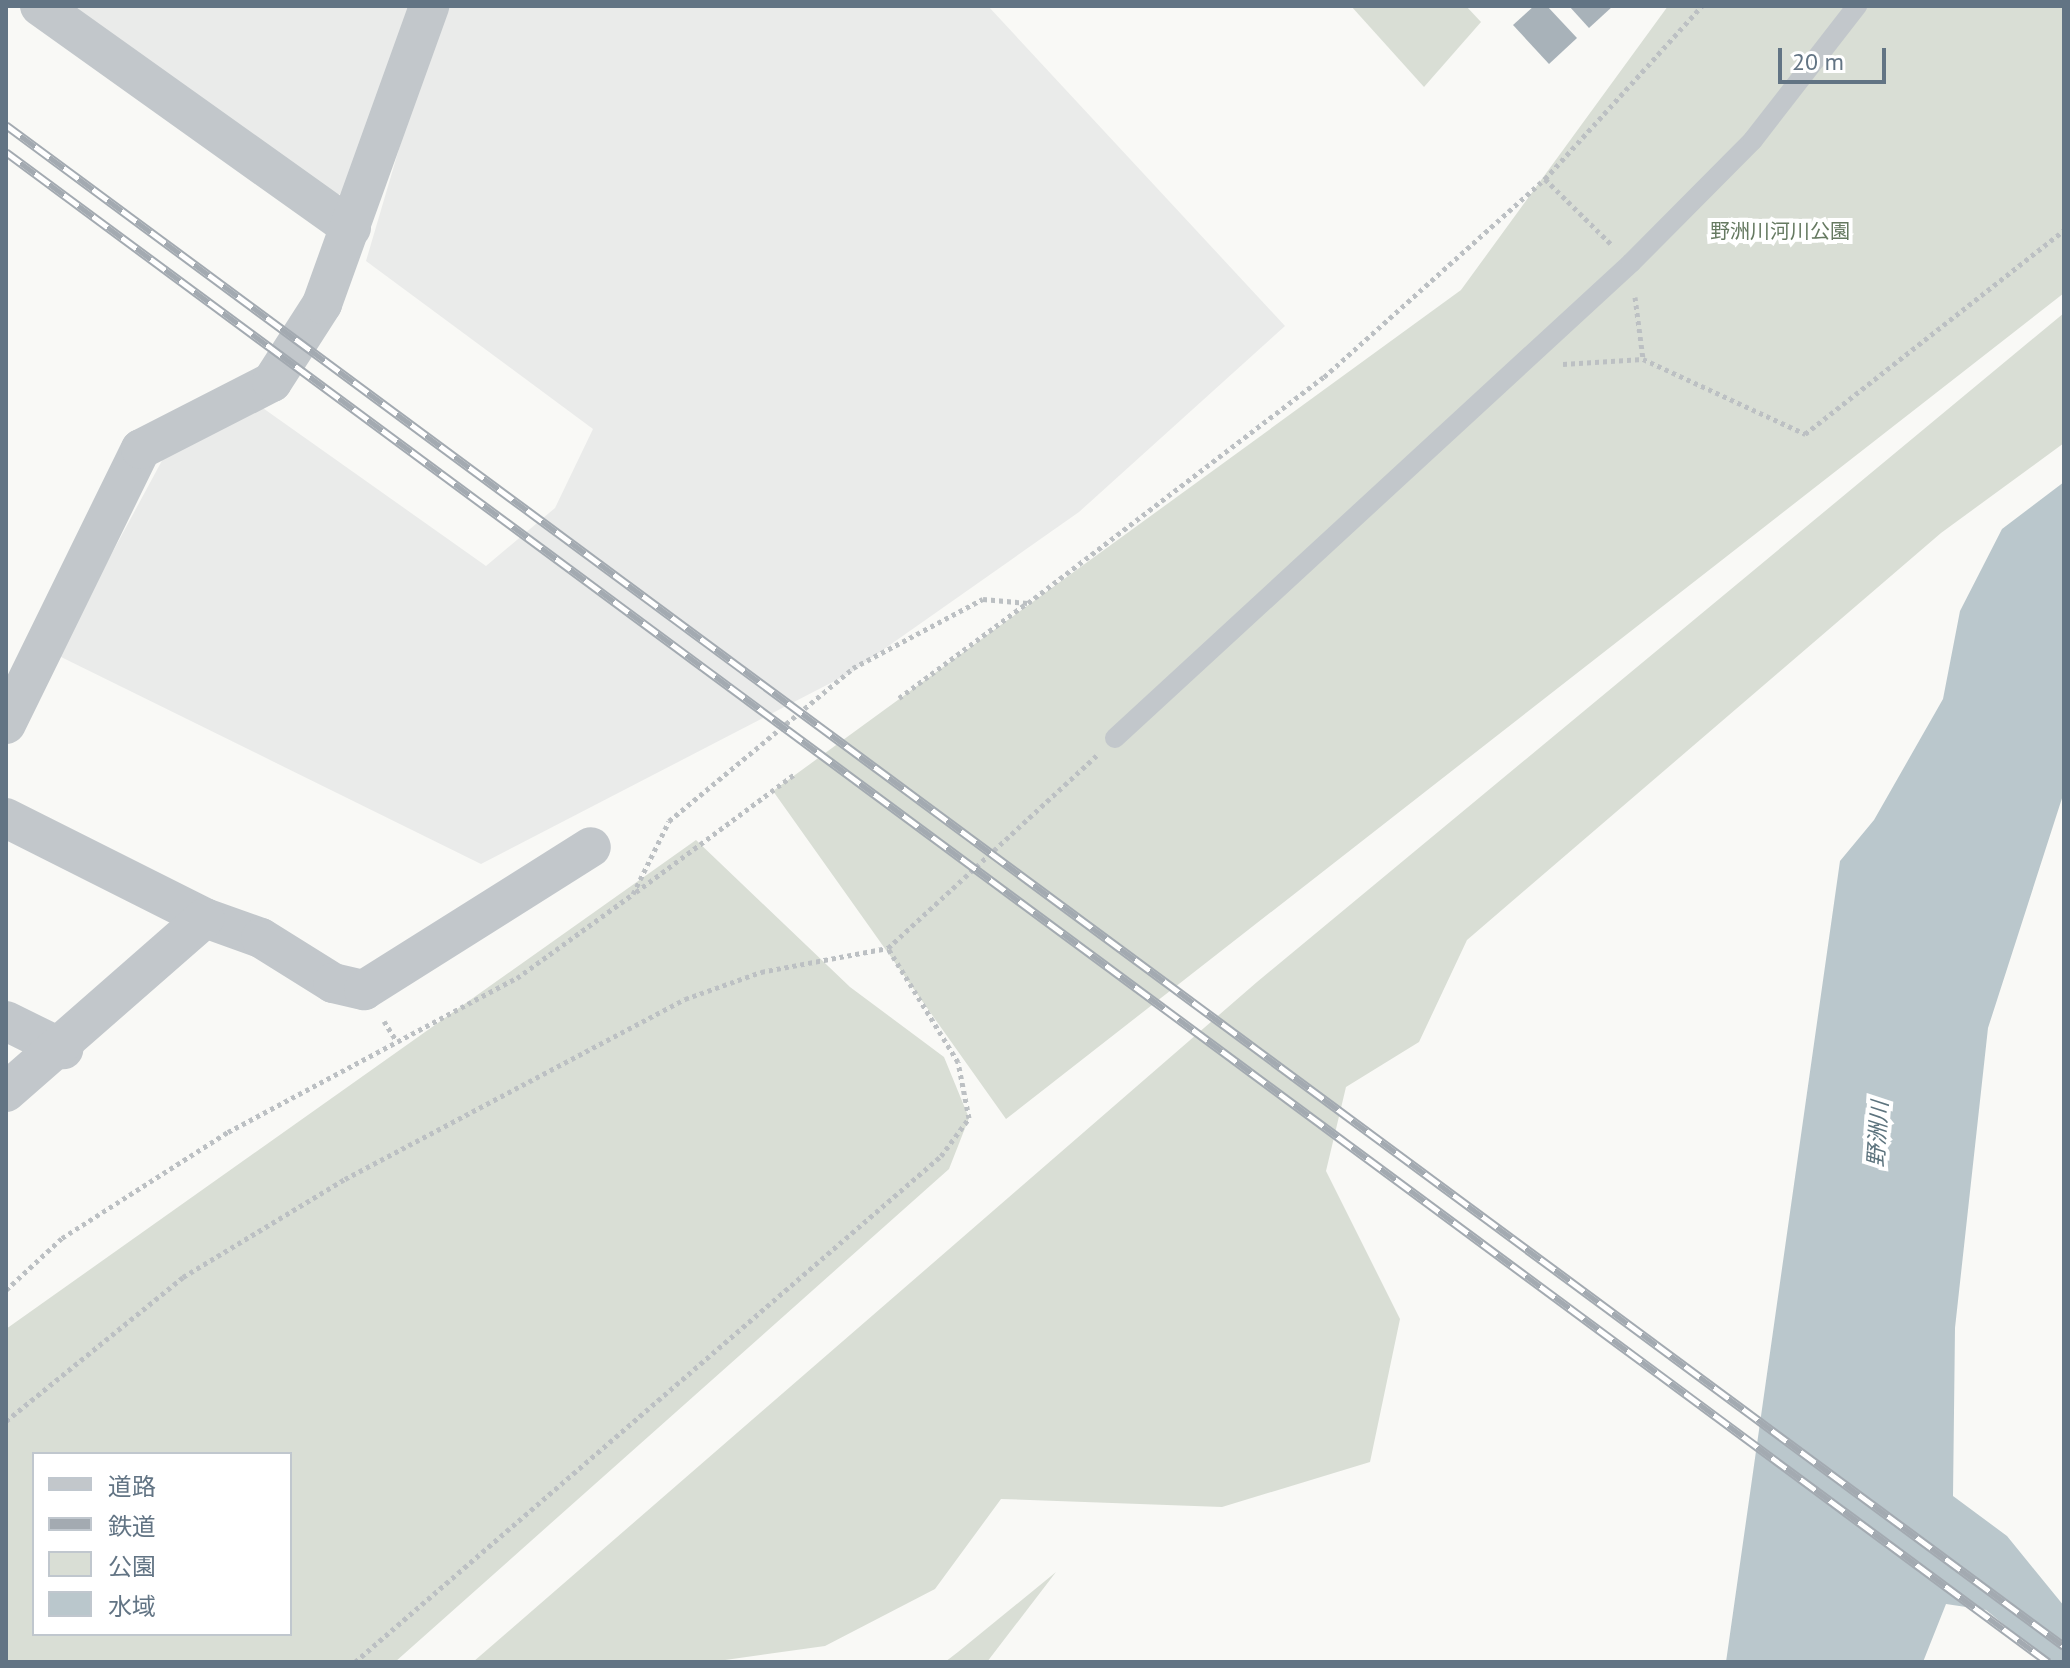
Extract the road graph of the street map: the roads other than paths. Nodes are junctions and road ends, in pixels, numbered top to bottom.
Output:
1 (40, 6) edge
2 (429, 6) edge
3 (1857, 6) edge
4 (351, 228) junction
5 (6, 724) edge
6 (1115, 738) road end
7 (6, 818) edge
8 (591, 847) dead end
9 (205, 918) junction
10 (6, 1021) edge
11 (63, 1049) junction
12 (6, 1092) edge

1 - 4 street
2 - 4 street
3 - 6 lane
4 - 5 street
7 - 9 street
8 - 9 street
9 - 11 street
10 - 11 street
11 - 12 street

